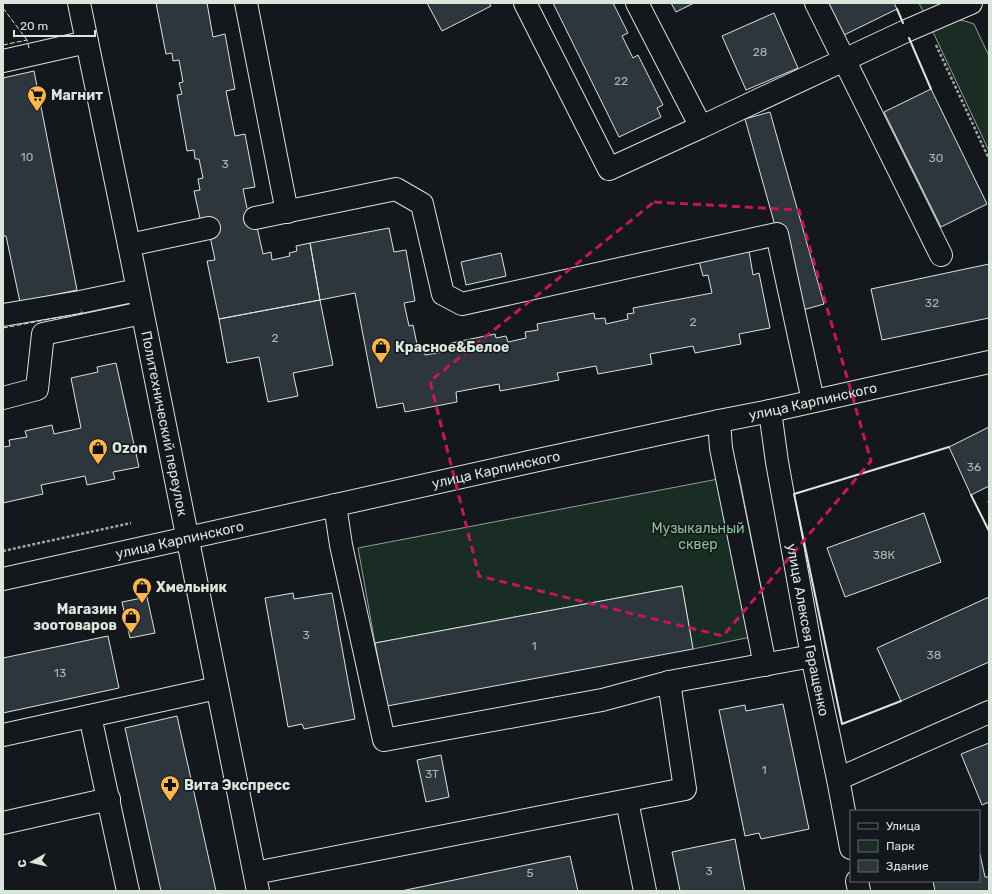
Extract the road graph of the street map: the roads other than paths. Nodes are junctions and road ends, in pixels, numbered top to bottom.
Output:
1 (78, 3) edge
2 (246, 3) edge
3 (526, 3) edge
4 (637, 3) edge
5 (816, 3) edge
6 (970, 3) edge
7 (87, 42) junction
8 (844, 60) junction
9 (3, 62) edge
10 (701, 127) junction
11 (287, 212) junction
12 (256, 218) tunnel mouth
13 (209, 228) tunnel mouth
14 (128, 245) junction
15 (941, 255) dead end
16 (137, 290) junction
17 (142, 313) junction
18 (3, 315) edge
19 (989, 362) edge
20 (3, 398) edge
21 (814, 401) junction
22 (770, 411) junction
23 (719, 421) junction
24 (336, 505) junction
25 (187, 538) junction
26 (3, 579) edge
27 (812, 656) junction
28 (765, 665) junction
29 (669, 682) junction
30 (217, 688) junction
31 (989, 712) edge
32 (90, 716) junction
33 (3, 735) edge
34 (838, 779) junction
35 (109, 799) junction
36 (627, 801) junction
37 (3, 823) edge
38 (850, 843) edge
39 (256, 882) edge
40 (128, 891) edge
41 (646, 891) edge

1 - 7 street, Политехнический переулок
2 - 11 street
3 - 10 street
4 - 10 street
5 - 8 street
6 - 8 street
7 - 9 street
7 - 14 street, Политехнический переулок
8 - 10 street
8 - 15 street
11 - 12 street
11 - 21 street
13 - 14 street
14 - 16 street, Политехнический переулок
16 - 17 street, Политехнический переулок
16 - 18 street
17 - 20 street
17 - 25 street, Политехнический переулок
19 - 21 street, улица Карпинского
21 - 22 street, улица Карпинского
22 - 23 street, улица Карпинского
22 - 27 street, улица Алексея Геращенко
23 - 24 street, улица Карпинского
23 - 28 street
24 - 25 street, улица Карпинского
24 - 29 street
25 - 26 street, улица Карпинского
25 - 30 street, Политехнический переулок
27 - 28 street
27 - 34 street, улица Алексея Геращенко
28 - 29 street
29 - 36 street
30 - 32 street
30 - 39 street, Политехнический переулок
31 - 34 street
32 - 33 street
32 - 35 street
34 - 38 street, улица Алексея Геращенко
35 - 37 street
35 - 40 street
36 - 39 street
36 - 41 street

